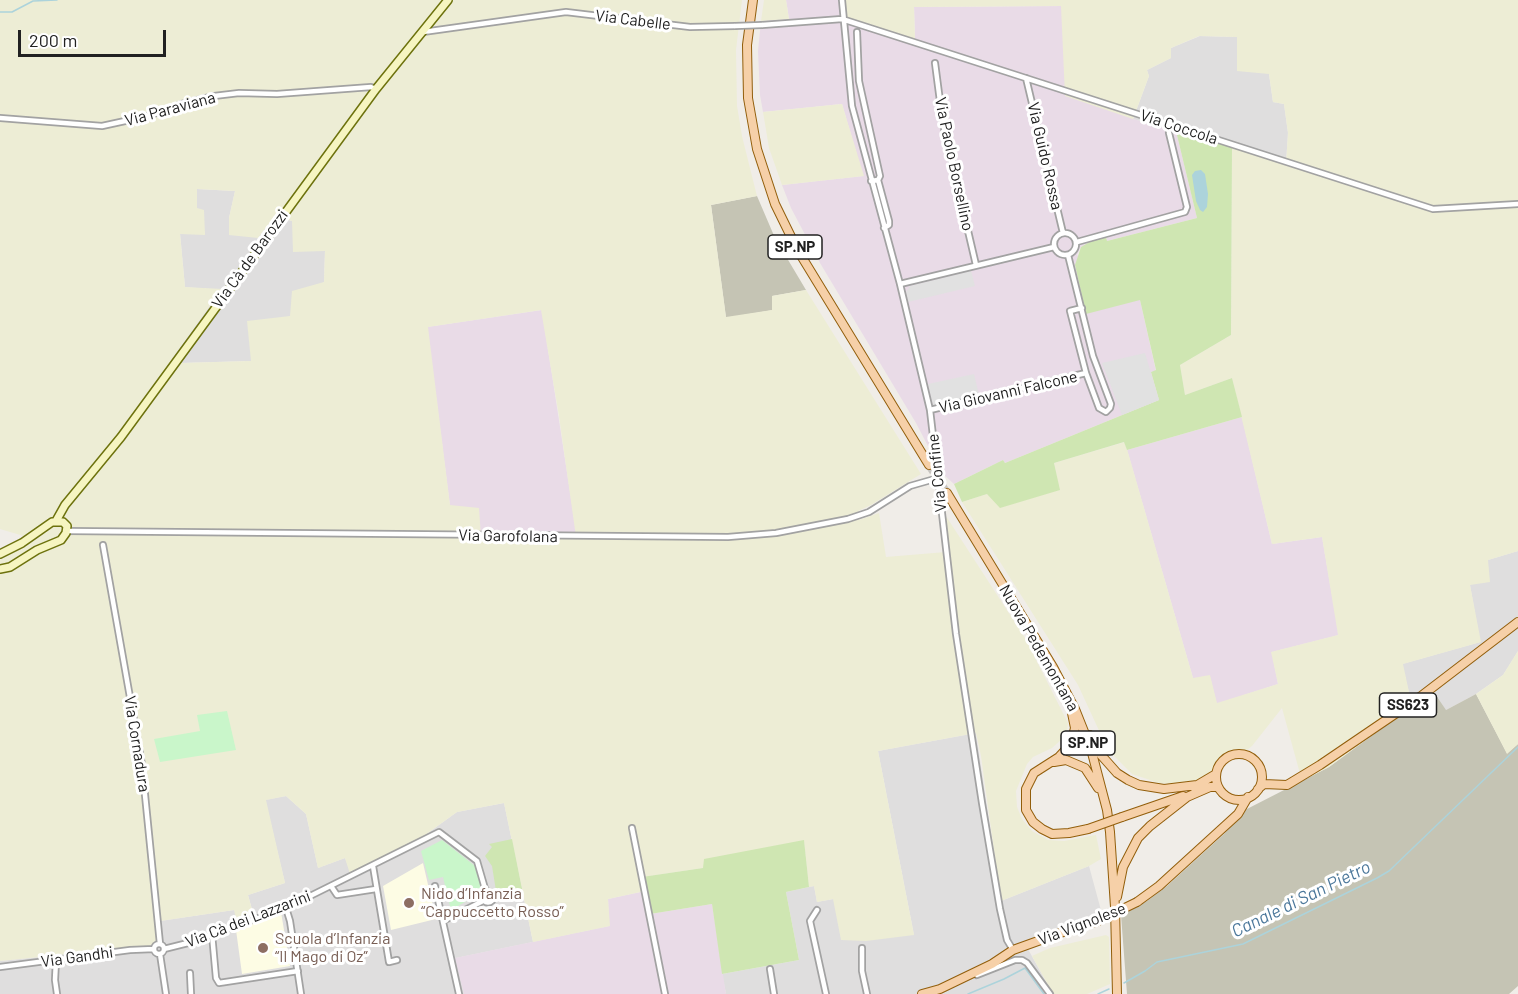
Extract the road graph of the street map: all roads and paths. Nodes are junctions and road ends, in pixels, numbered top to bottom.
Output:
1 (448, 0) edge
2 (753, 0) edge
3 (842, 0) edge
4 (845, 20) junction
5 (423, 32) junction
6 (857, 32) dead end
7 (935, 63) dead end
8 (1026, 78) junction
9 (859, 81) junction
10 (849, 82) junction
11 (376, 89) junction
12 (0, 118) edge
13 (1169, 133) dead end
14 (878, 180) junction
15 (871, 181) junction
16 (1518, 204) edge
17 (884, 228) junction
18 (1063, 233) junction
19 (1077, 242) junction
20 (1054, 247) junction
21 (1068, 255) junction
22 (976, 265) junction
23 (900, 284) junction
24 (1082, 308) junction
25 (1086, 373) junction
26 (930, 410) junction
27 (929, 465) tunnel mouth
28 (938, 478) junction
29 (947, 493) tunnel mouth
30 (56, 521) junction
31 (67, 531) junction
32 (103, 544) dead end
33 (0, 554) edge
34 (1, 571) edge
35 (1019, 610) junction
36 (1518, 621) edge
37 (1060, 679) junction
38 (1052, 762) junction
39 (1261, 772) junction
40 (1216, 774) junction
41 (1293, 781) junction
42 (1218, 787) junction
43 (1198, 788) junction
44 (1258, 789) junction
45 (1229, 797) junction
46 (1248, 797) junction
47 (1107, 810) junction
48 (1230, 821) junction
49 (632, 828) dead end
50 (372, 866) junction
51 (331, 886) junction
52 (435, 886) dead end
53 (376, 889) junction
54 (486, 892) junction
55 (518, 896) dead end
56 (494, 897) junction
57 (483, 900) junction
58 (1115, 907) junction
59 (286, 908) junction
60 (817, 910) dead end
61 (443, 921) junction
62 (212, 934) junction
63 (160, 944) junction
64 (862, 948) dead end
65 (154, 949) junction
66 (164, 949) junction
67 (1013, 950) junction
68 (160, 954) junction
69 (56, 960) junction
70 (397, 960) dead end
71 (0, 967) edge
72 (770, 969) dead end
73 (298, 972) junction
74 (190, 973) dead end
75 (954, 982) junction
76 (57, 994) edge
77 (166, 994) edge
78 (191, 994) edge
79 (301, 994) edge
80 (459, 994) edge
81 (665, 994) edge
82 (774, 994) edge
83 (826, 994) edge
84 (867, 994) edge
85 (922, 994) edge
86 (1050, 994) edge
87 (1117, 994) edge

1 - 5 street, Via Cà de Barozzi
2 - 27 main road, SP.NP
3 - 4 street, Via Confine
4 - 5 street, Via Cabelle, bridge
4 - 8 street, Via Coccola
4 - 10 street, Via Confine
5 - 11 street, Via Cà de Barozzi
6 - 9 street
7 - 22 street, Via Paolo Borsellino
8 - 16 street, Via Coccola
8 - 18 street, Via Guido Rossa
9 - 10 street
9 - 14 street
10 - 15 street, Via Confine
11 - 12 street, Via Paraviana
11 - 30 street, Via Cà de Barozzi
13 - 19 street
14 - 15 street
14 - 17 street
15 - 17 street, Via Confine
17 - 23 street, Via Confine
18 - 19 street
18 - 20 street
19 - 21 street
20 - 21 street
20 - 22 street
21 - 24 street
22 - 23 street
23 - 26 street, Via Confine
24 - 25 street
24 - 25 street
25 - 26 street, Via Giovanni Falcone
26 - 28 street, Via Confine
28 - 31 street, Via Garofolana
28 - 67 street, Via Confine
29 - 35 main road, Nuova Pedemontana / SP.NP
30 - 31 street
30 - 33 street
31 - 34 street
32 - 63 street, Via Cornadura
35 - 37 main road, Nuova Pedemontana / SP.NP
35 - 38 main road
36 - 41 main road, SS623
37 - 43 main road
37 - 47 main road, Nuova Pedemontana / SP.NP
38 - 43 main road, bridge
38 - 47 main road
39 - 40 main road
39 - 41 main road
39 - 44 main road
40 - 42 main road
40 - 43 main road
41 - 44 main road, SS623
42 - 43 main road
42 - 45 main road
43 - 58 main road
44 - 46 main road, Via Vignolese
45 - 46 main road
45 - 48 main road
46 - 48 main road, Via Vignolese
47 - 58 main road, Nuova Pedemontana / SP.NP
48 - 67 main road, Via Vignolese, bridge
49 - 81 street
50 - 51 street, Via Cà dei Lazzarini
50 - 53 street
50 - 54 street, Via Cà dei Lazzarini
51 - 53 street, Via Cà dei Lazzarini
51 - 59 street, Via Cà dei Lazzarini
52 - 61 street
53 - 70 street
54 - 56 street
54 - 57 street
55 - 56 street
56 - 57 street
57 - 61 street
58 - 87 main road, Nuova Pedemontana / SP.NP
59 - 62 street, Via Cà dei Lazzarini
59 - 73 street
60 - 83 street
61 - 80 street
62 - 66 street, Via Cà dei Lazzarini
62 - 73 street
63 - 65 street
63 - 66 street
64 - 84 street
65 - 68 street
65 - 69 street, Via Gandhi
66 - 68 street
67 - 75 main road, Via Vignolese
68 - 77 street
69 - 71 street, Via Gandhi
69 - 76 street
72 - 82 street
73 - 79 street
74 - 78 street
75 - 85 main road, Via Vignolese
75 - 86 street

